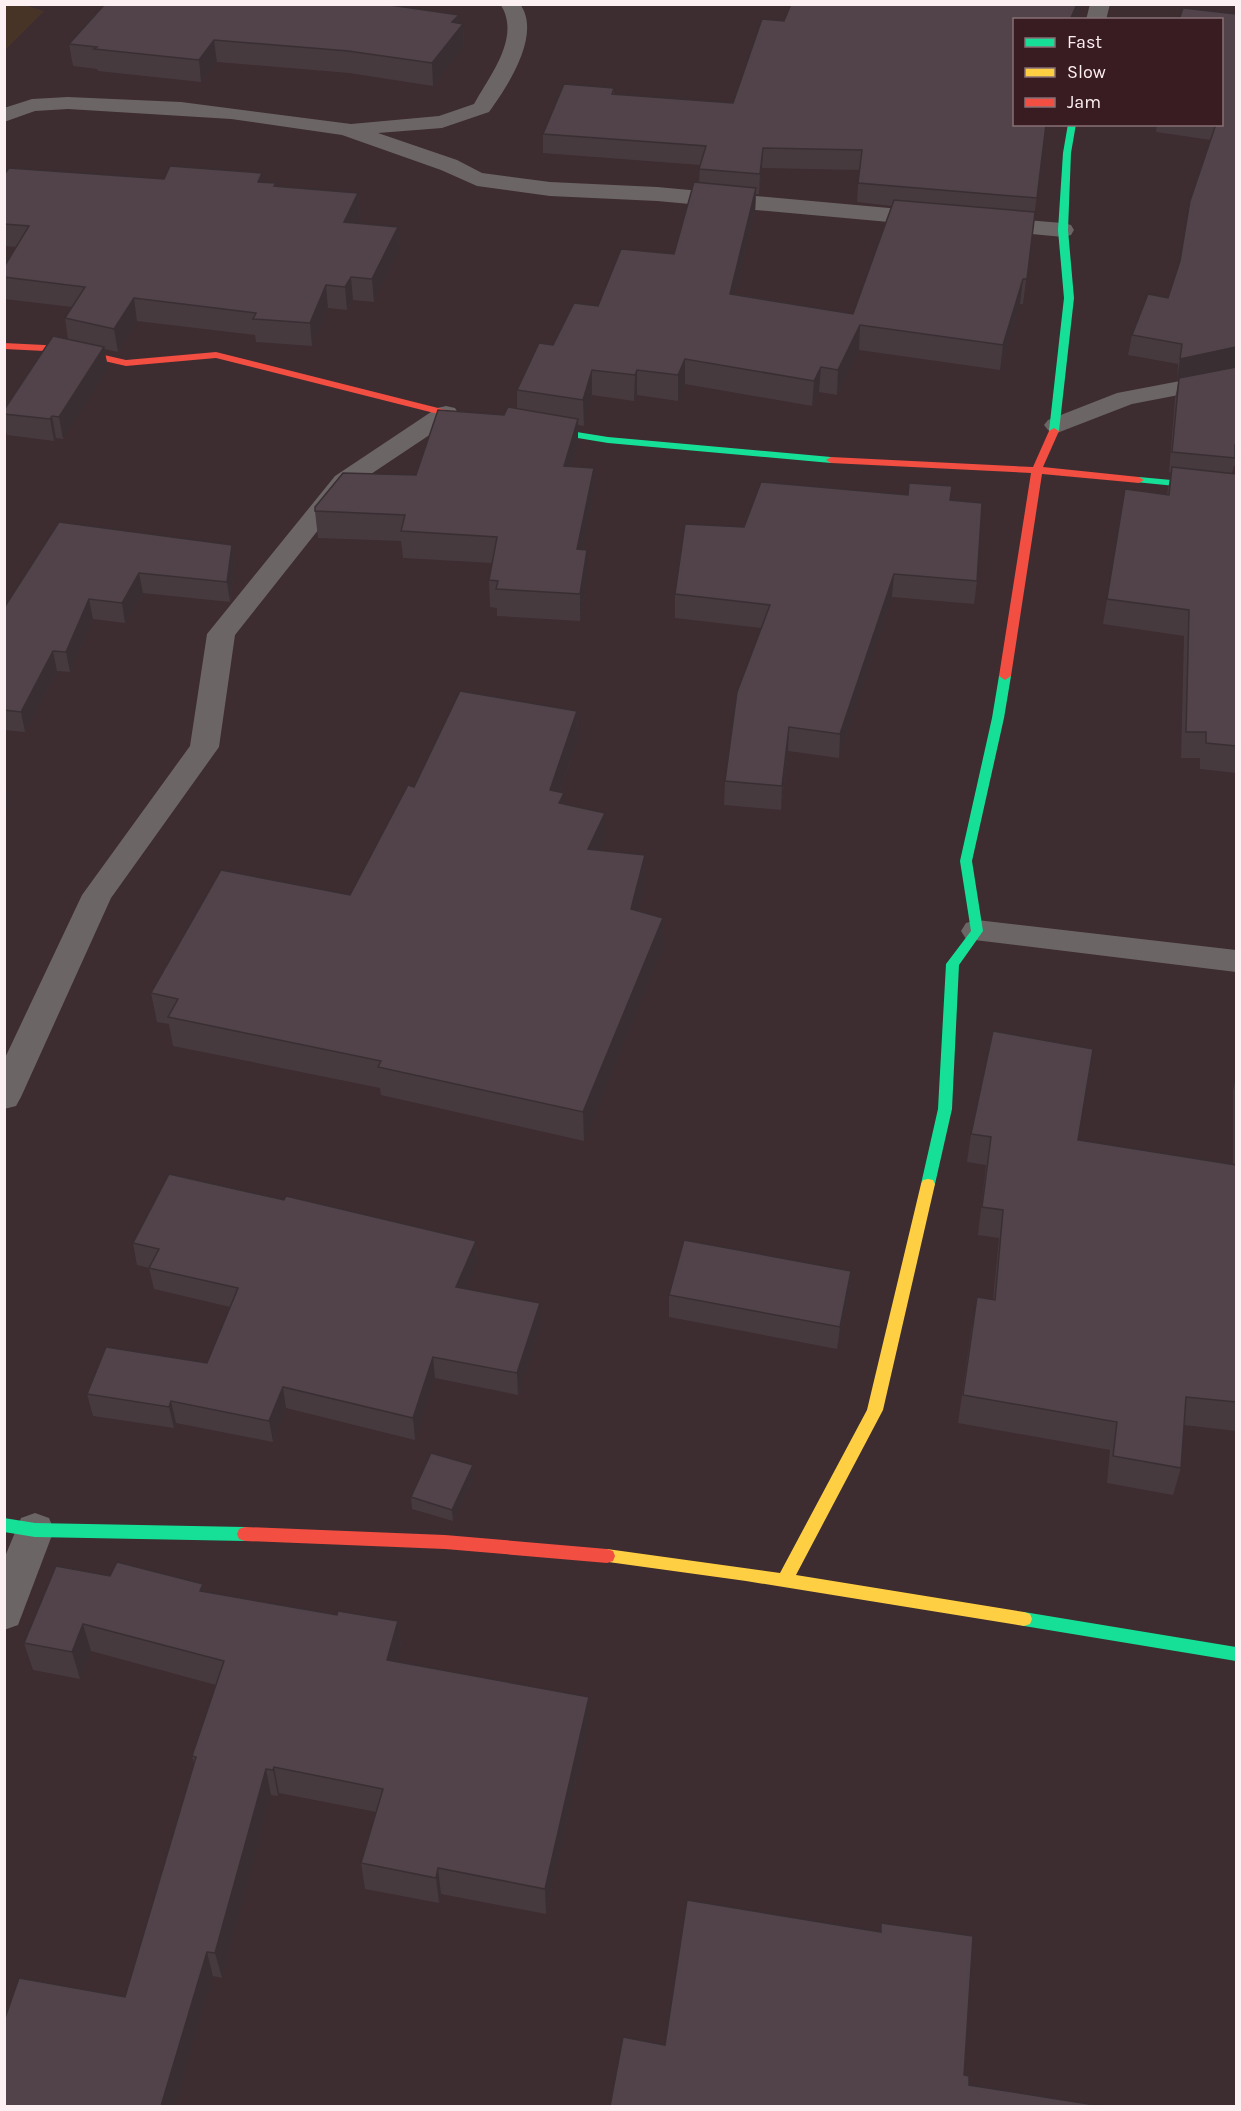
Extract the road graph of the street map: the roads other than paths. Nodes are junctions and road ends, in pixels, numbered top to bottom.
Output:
1 (510, 4) edge
2 (4, 116) edge
3 (1072, 126) edge
4 (346, 129) junction
5 (1063, 230) junction
6 (4, 346) edge
7 (1236, 375) edge
8 (446, 413) junction
9 (491, 421) edge
10 (513, 424) edge
11 (1057, 425) junction
12 (1037, 470) junction
13 (1236, 489) edge
14 (977, 931) junction
15 (1236, 961) edge
16 (4, 1096) edge
17 (20, 1527) edge
18 (784, 1581) junction
19 (4, 1613) edge
20 (1236, 1654) edge

1 - 4 street
2 - 4 street
3 - 5 street
4 - 5 street
5 - 11 street
6 - 8 street
7 - 11 street
8 - 9 street
8 - 16 street
10 - 12 street
11 - 12 street
12 - 13 street
12 - 14 street
14 - 15 street
14 - 18 street
17 - 18 street
17 - 19 street
18 - 20 street

